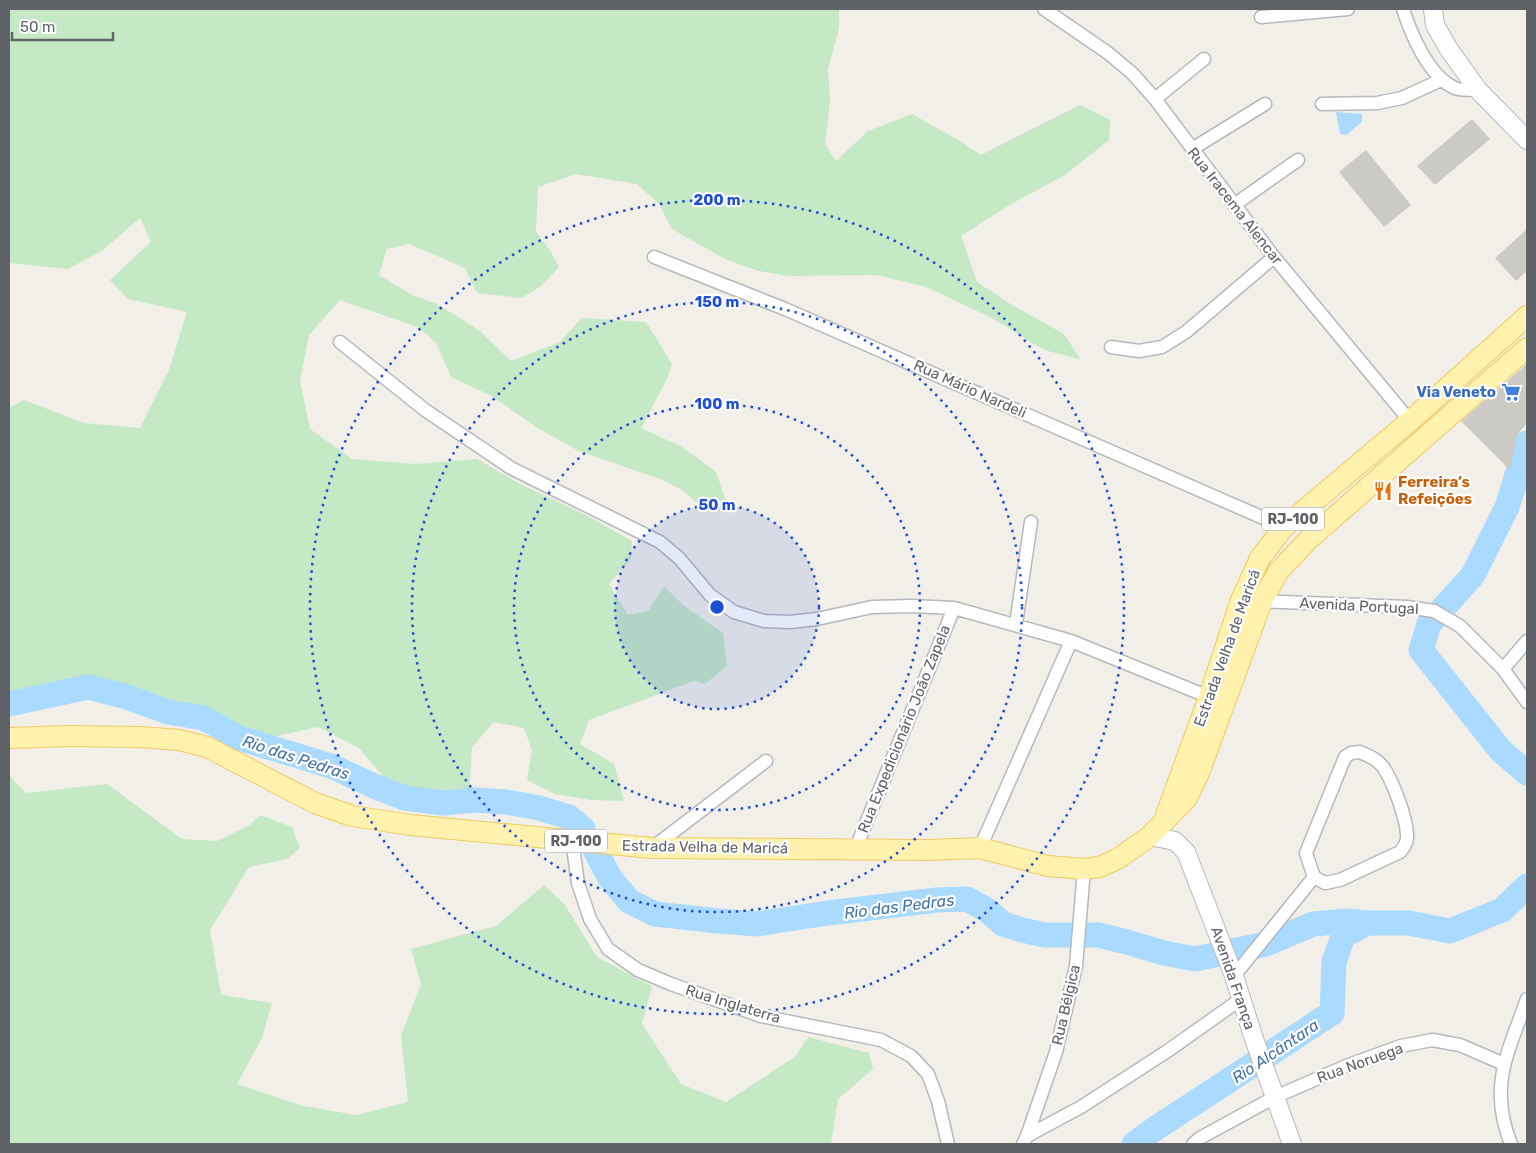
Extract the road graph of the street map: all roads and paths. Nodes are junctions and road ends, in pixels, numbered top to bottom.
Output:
1 (1044, 9) edge
2 (1348, 9) edge
3 (1403, 9) edge
4 (1433, 9) edge
5 (1261, 17) dead end
6 (1204, 59) dead end
7 (1441, 80) junction
8 (1478, 90) junction
9 (1155, 100) junction
10 (1265, 104) dead end
11 (1322, 104) dead end
12 (1527, 140) edge
13 (1192, 149) junction
14 (1298, 160) dead end
15 (1234, 205) junction
16 (654, 257) dead end
17 (1274, 257) junction
18 (1527, 316) edge
19 (340, 342) dead end
20 (1111, 347) dead end
21 (1527, 348) edge
22 (1410, 421) junction
23 (1031, 522) dead end
24 (1284, 527) junction
25 (1241, 600) junction
26 (1262, 601) junction
27 (954, 608) junction
28 (1016, 624) junction
29 (1071, 641) junction
30 (1526, 647) edge
31 (1503, 669) junction
32 (1209, 697) junction
33 (1527, 702) edge
34 (9, 738) edge
35 (766, 761) dead end
36 (1156, 830) junction
37 (572, 840) junction
38 (652, 848) junction
39 (980, 848) junction
40 (855, 850) junction
41 (1084, 869) junction
42 (1314, 877) junction
43 (1234, 976) junction
44 (1240, 999) junction
45 (1527, 999) edge
46 (1504, 1064) junction
47 (1275, 1096) junction
48 (1025, 1140) edge
49 (948, 1144) edge
50 (1193, 1144) edge
51 (1292, 1144) edge
52 (1511, 1144) edge

1 - 9 street, Rua Iracema Alencar
2 - 5 street
3 - 7 street
4 - 8 street
6 - 9 street
7 - 8 street
7 - 11 street
8 - 12 street
9 - 13 street, Rua Iracema Alencar
10 - 13 street
13 - 15 street, Rua Iracema Alencar
14 - 15 street
15 - 17 street, Rua Iracema Alencar
16 - 24 street, Rua Mário Nardeli
17 - 20 street
17 - 22 street, Rua Iracema Alencar
18 - 22 main road, Estrada Velha de Maricá / RJ-100
19 - 27 street
21 - 26 main road, Estrada Velha de Maricá / RJ-100
22 - 24 main road, Estrada Velha de Maricá / RJ-100
23 - 28 street
24 - 25 main road, Estrada Velha de Maricá / RJ-100
25 - 26 street, Avenida Portugal
25 - 32 main road, Estrada Velha de Maricá / RJ-100
26 - 31 street, Avenida Portugal
26 - 36 main road, Estrada Velha de Maricá / RJ-100
27 - 28 street
27 - 40 street, Rua Expedicionário João Zapela
28 - 29 street
29 - 32 street
29 - 39 street
30 - 31 street
31 - 33 street, Avenida Portugal
32 - 36 main road, Estrada Velha de Maricá / RJ-100
34 - 37 main road, Estrada Velha de Maricá / RJ-100
35 - 38 street
36 - 41 main road, Estrada Velha de Maricá / RJ-100
36 - 43 street, Avenida França
37 - 38 main road, Estrada Velha de Maricá / RJ-100
37 - 49 street, Rua Inglaterra
38 - 40 main road, Estrada Velha de Maricá / RJ-100
39 - 40 main road, Estrada Velha de Maricá / RJ-100
39 - 41 main road, Estrada Velha de Maricá / RJ-100
41 - 48 street, Rua Bélgica
42 - 42 street
42 - 43 street
43 - 44 street, Avenida França
44 - 47 street, Avenida França
44 - 48 street, Rua Bélgica
45 - 46 street
46 - 47 street, Rua Noruega
46 - 52 street
47 - 50 street, Rua Noruega
47 - 51 street, Avenida França

